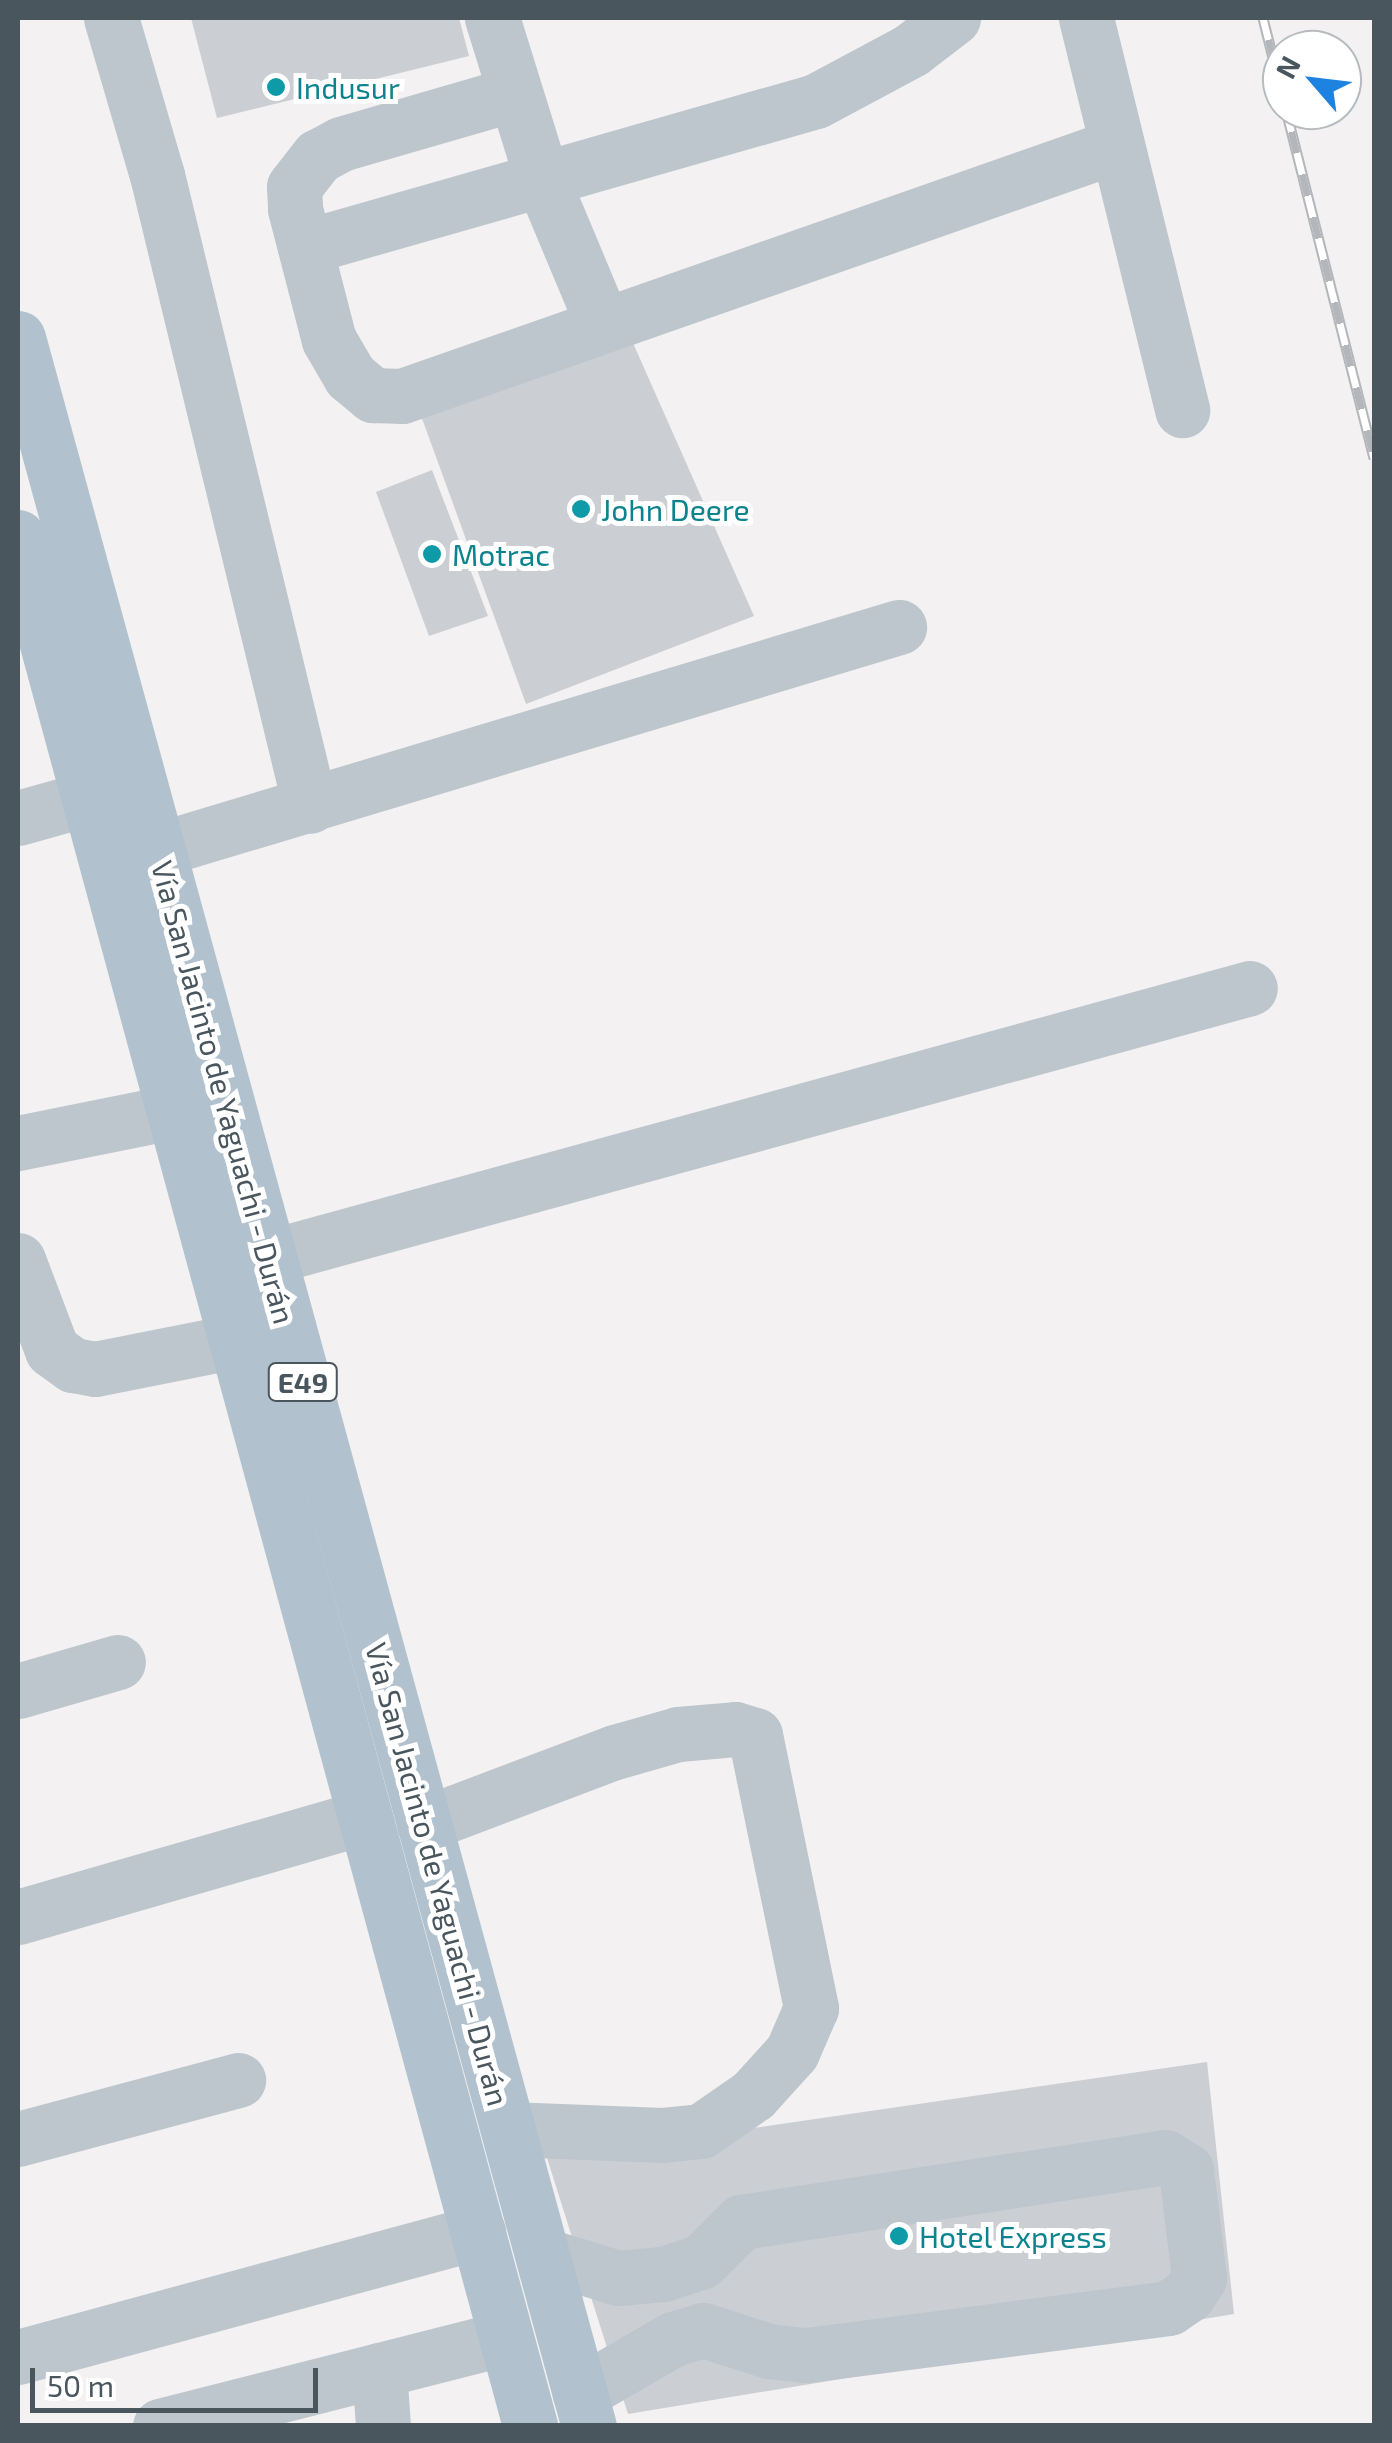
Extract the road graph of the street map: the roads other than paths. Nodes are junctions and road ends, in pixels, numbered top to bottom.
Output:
1 (110, 18) edge
2 (492, 18) edge
3 (953, 18) edge
4 (1086, 18) edge
5 (513, 94) junction
6 (1116, 146) junction
7 (542, 179) junction
8 (305, 247) junction
9 (603, 325) junction
10 (18, 338) edge
11 (1182, 410) dead end
12 (18, 537) edge
13 (899, 627) dead end
14 (34, 658) edge
15 (88, 798) junction
16 (310, 806) junction
17 (18, 818) edge
18 (158, 850) junction
19 (1250, 988) dead end
20 (172, 1112) junction
21 (18, 1143) edge
22 (269, 1258) junction
23 (18, 1260) edge
24 (236, 1341) junction
25 (118, 1662) dead end
26 (18, 1692) edge
27 (365, 1817) junction
28 (424, 1824) junction
29 (18, 1918) edge
30 (238, 2080) dead end
31 (508, 2129) junction
32 (18, 2139) edge
33 (478, 2232) junction
34 (542, 2255) junction
35 (506, 2338) junction
36 (18, 2356) edge
37 (380, 2370) junction
38 (584, 2409) edge
39 (160, 2426) edge
40 (383, 2426) edge
41 (530, 2426) edge

1 - 16 street
2 - 5 street
3 - 7 street
4 - 6 street
5 - 7 street
5 - 8 street
6 - 9 street
6 - 11 street
7 - 8 street
7 - 9 street
8 - 9 street
10 - 18 main road, Vía San Jacinto de Yaguachi - Durán / E49
12 - 14 main road, Vía San Jacinto de Yaguachi - Durán / E49
13 - 16 street
14 - 15 main road, Vía San Jacinto de Yaguachi - Durán / E49
15 - 17 street
15 - 20 main road, Vía San Jacinto de Yaguachi - Durán / E49
16 - 18 street
18 - 22 main road, Vía San Jacinto de Yaguachi - Durán / E49
19 - 22 street
20 - 21 street
20 - 24 main road, Vía San Jacinto de Yaguachi - Durán / E49
22 - 28 main road, Vía San Jacinto de Yaguachi - Durán / E49
23 - 24 street
24 - 27 main road, Vía San Jacinto de Yaguachi - Durán / E49
25 - 26 street
27 - 29 street
27 - 33 main road, Vía San Jacinto de Yaguachi - Durán / E49
28 - 31 main road, Vía San Jacinto de Yaguachi - Durán / E49
28 - 31 street
30 - 32 street
31 - 34 main road, Vía San Jacinto de Yaguachi - Durán / E49
33 - 35 main road, Vía San Jacinto de Yaguachi - Durán / E49
33 - 36 street
34 - 38 main road, Vía San Jacinto de Yaguachi - Durán / E49
34 - 38 street
35 - 37 street
35 - 41 main road, Vía San Jacinto de Yaguachi - Durán / E49
37 - 39 street
37 - 40 street

